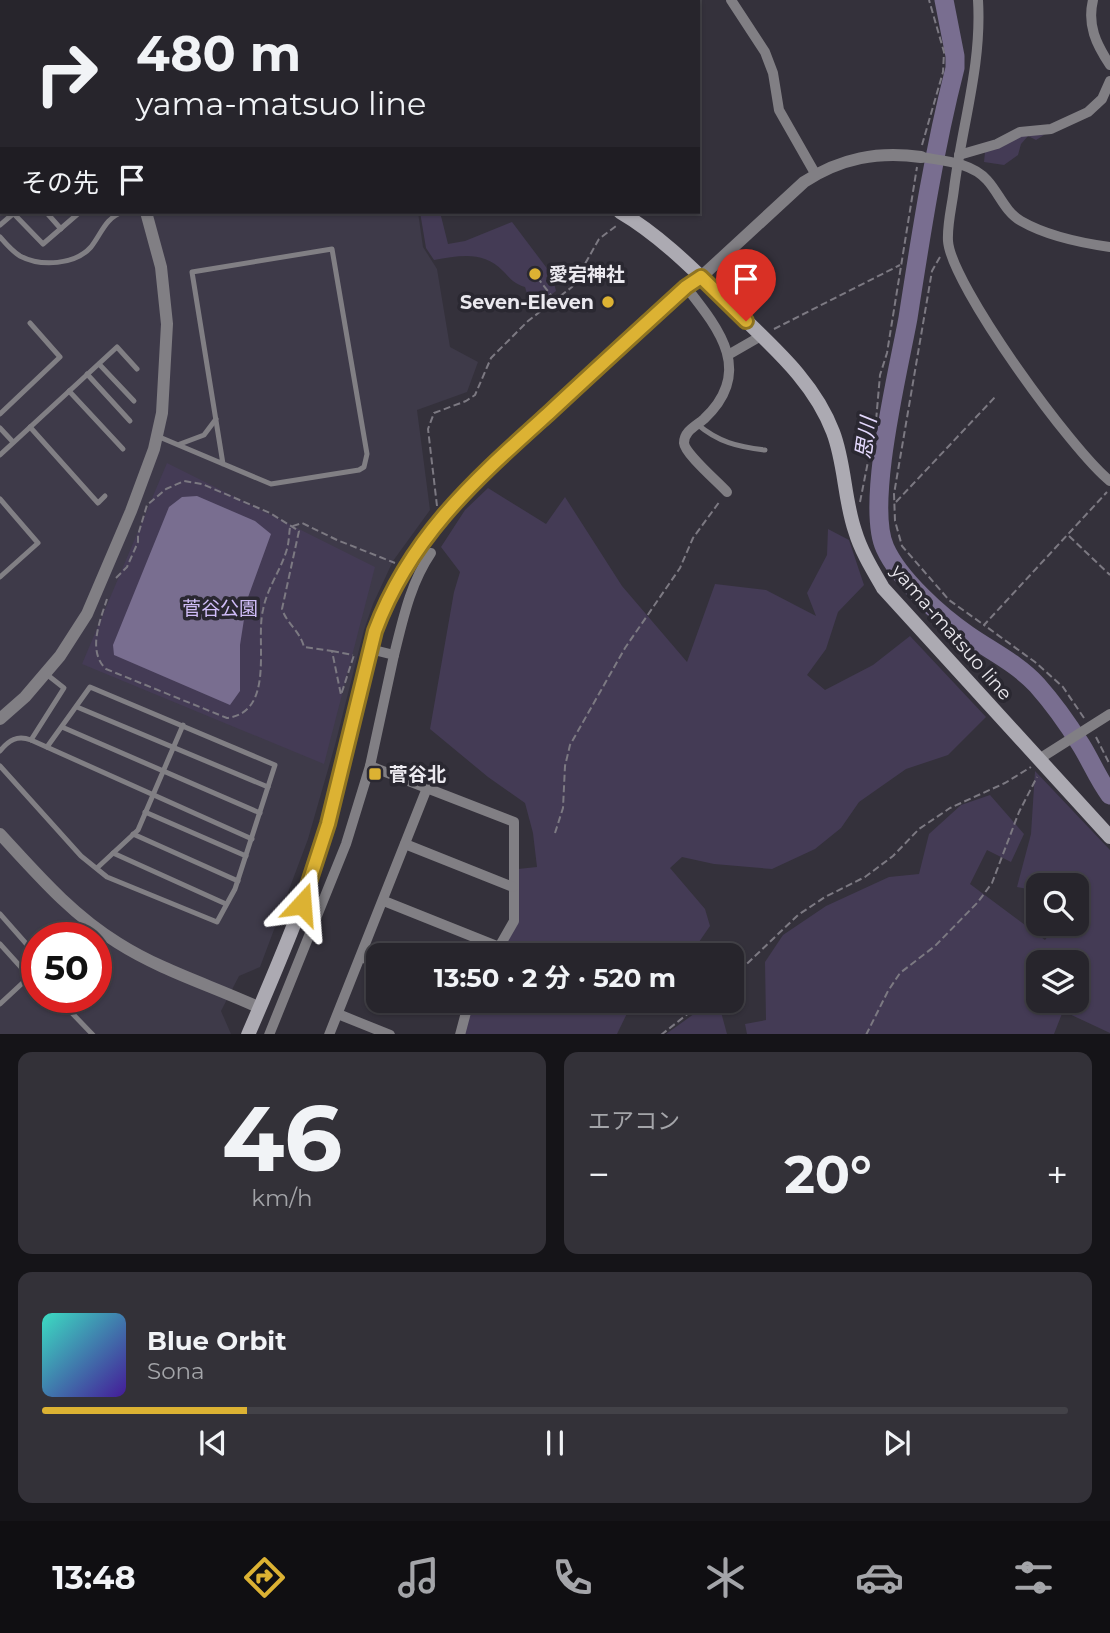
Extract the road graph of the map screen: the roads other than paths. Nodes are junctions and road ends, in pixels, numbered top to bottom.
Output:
1 (731, 0) edge
2 (978, 0) edge
3 (1093, 0) edge
4 (1110, 65) edge
5 (1110, 81) edge
6 (985, 148) junction
7 (920, 157) joint
8 (955, 160) junction
9 (976, 170) junction
10 (816, 174) junction
11 (15, 214) edge
12 (48, 214) edge
13 (78, 214) edge
14 (119, 214) edge
15 (147, 214) edge
16 (624, 214) edge
17 (61, 229) junction
18 (0, 237) edge
19 (1110, 247) edge
20 (701, 277) junction
21 (686, 287) junction
22 (30, 323) dead end
23 (761, 336) junction
24 (728, 355) junction
25 (99, 364) junction
26 (137, 369) dead end
27 (87, 374) junction
28 (69, 391) junction
29 (134, 401) dead end
30 (0, 414) edge
31 (216, 419) junction
32 (130, 421) dead end
33 (697, 424) junction
34 (30, 427) junction
35 (0, 428) edge
36 (157, 436) junction
37 (13, 442) junction
38 (180, 444) junction
39 (123, 449) dead end
40 (765, 450) dead end
41 (0, 455) edge
42 (223, 464) junction
43 (1110, 481) edge
44 (727, 492) road end
45 (105, 496) dead end
46 (0, 499) edge
47 (431, 552) dead end
48 (0, 577) edge
49 (370, 649) junction
50 (394, 655) junction
51 (45, 673) junction
52 (77, 707) junction
53 (1110, 713) edge
54 (0, 719) edge
55 (183, 725) junction
56 (62, 727) junction
57 (31, 740) junction
58 (47, 747) junction
59 (173, 748) junction
60 (0, 751) edge
61 (1039, 759) junction
62 (0, 766) edge
63 (370, 766) junction
64 (163, 772) junction
65 (268, 787) junction
66 (428, 788) junction
67 (152, 796) junction
68 (145, 812) junction
69 (260, 813) junction
70 (0, 834) edge
71 (133, 834) junction
72 (1110, 837) edge
73 (252, 839) junction
74 (405, 844) junction
75 (113, 853) junction
76 (246, 856) junction
77 (97, 868) junction
78 (238, 881) junction
79 (513, 887) junction
80 (384, 901) junction
81 (226, 904) junction
82 (0, 914) edge
83 (21, 938) edge
84 (478, 943) edge
85 (501, 943) edge
86 (0, 944) edge
87 (361, 957) junction
88 (366, 959) edge
89 (21, 967) edge
90 (21, 984) edge
91 (0, 1004) edge
92 (260, 1008) junction
93 (72, 1013) edge
94 (466, 1013) edge
95 (338, 1014) junction
96 (93, 1034) edge
97 (248, 1034) edge
98 (269, 1034) edge
99 (330, 1034) edge
100 (390, 1034) edge
101 (460, 1034) edge

1 - 10 street
2 - 8 street
3 - 4 street
5 - 6 street
6 - 8 street
6 - 9 street
7 - 8 street
7 - 10 street
8 - 9 street
8 - 43 street
9 - 19 street
10 - 20 street
11 - 17 lane
12 - 17 lane
13 - 17 lane
14 - 18 lane
15 - 36 street
16 - 20 main road, yama-matsuo line
20 - 21 main road
20 - 23 main road, yama-matsuo line
21 - 24 street
21 - 49 main road
22 - 30 lane
23 - 24 street
23 - 61 main road, yama-matsuo line
24 - 33 street
25 - 26 lane
25 - 27 lane
25 - 29 lane
27 - 28 lane
27 - 32 lane
28 - 34 lane
28 - 39 lane
31 - 38 lane
31 - 42 lane
31 - 42 lane
33 - 40 lane
33 - 44 street
34 - 37 lane
34 - 45 lane
35 - 37 lane
36 - 38 lane
36 - 51 street
37 - 41 lane
38 - 42 lane
46 - 48 lane
47 - 50 street
49 - 50 street
49 - 92 main road
50 - 63 street
51 - 54 street
51 - 57 lane
52 - 55 lane
52 - 56 lane
52 - 59 lane
53 - 61 street
55 - 59 lane
55 - 65 lane
56 - 58 lane
56 - 64 lane
57 - 58 lane
57 - 60 lane
58 - 67 lane
59 - 64 lane
59 - 65 lane
61 - 72 main road, yama-matsuo line
62 - 77 lane
63 - 66 street
63 - 98 street
64 - 67 lane
64 - 69 lane
65 - 69 lane
66 - 74 street
66 - 79 street
67 - 68 lane
67 - 73 lane
68 - 71 lane
68 - 76 lane
69 - 73 lane
70 - 92 street
71 - 75 lane
71 - 78 lane
73 - 76 lane
74 - 79 street
74 - 80 street
75 - 77 lane
75 - 81 lane
76 - 78 lane
77 - 81 lane
78 - 81 lane
79 - 85 street
80 - 84 street
80 - 87 street
82 - 83 lane
86 - 89 lane
87 - 88 street
87 - 95 street
90 - 91 lane
92 - 97 main road
93 - 96 lane
94 - 101 street
95 - 99 street
95 - 100 street

